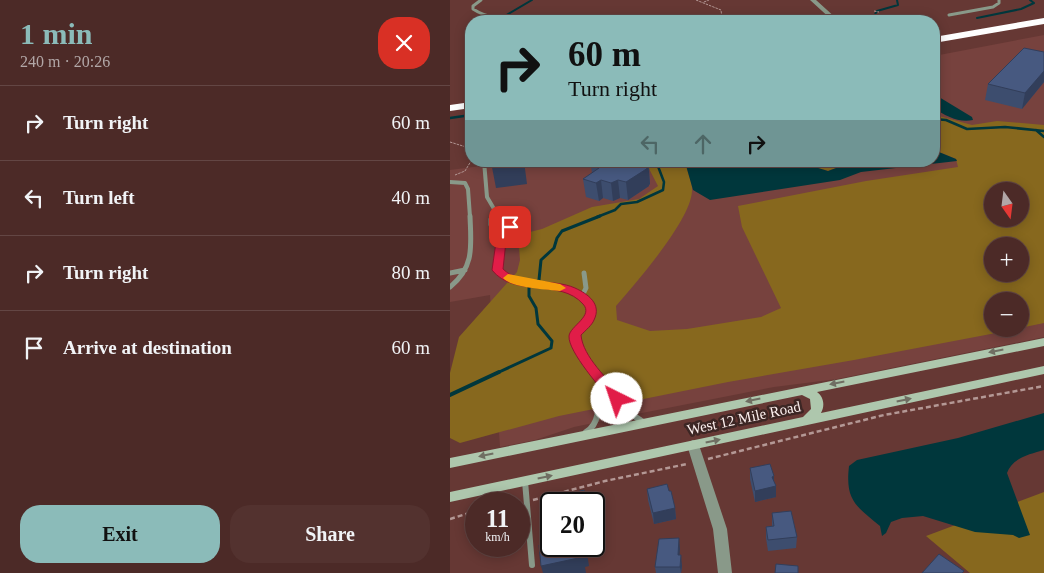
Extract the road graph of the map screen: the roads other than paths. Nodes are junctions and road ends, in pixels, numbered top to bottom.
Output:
1 (481, 0) edge
2 (813, 0) edge
3 (999, 0) edge
4 (1044, 13) edge
5 (482, 15) edge
6 (830, 15) edge
7 (949, 15) dead end
8 (1044, 21) edge
9 (940, 31) edge
10 (940, 39) edge
11 (465, 97) edge
12 (450, 99) edge
13 (465, 106) edge
14 (450, 108) edge
15 (484, 167) edge
16 (450, 182) edge
17 (497, 214) junction
18 (503, 228) junction
19 (465, 270) junction
20 (450, 273) edge
21 (584, 273) dead end
22 (450, 287) edge
23 (582, 296) junction
24 (1044, 342) edge
25 (1044, 370) edge
26 (599, 379) junction
27 (801, 390) junction
28 (805, 421) junction
29 (644, 423) junction
30 (582, 435) junction
31 (694, 445) junction
32 (450, 463) edge
33 (525, 481) junction
34 (450, 497) edge
35 (532, 565) dead end
36 (725, 573) edge

1 - 5 lane
2 - 6 street
3 - 7 lane
4 - 9 highway
8 - 10 highway
11 - 12 highway
13 - 14 highway
15 - 17 lane
16 - 19 lane
17 - 18 lane
17 - 18 lane
18 - 23 lane
19 - 20 lane
19 - 22 lane
21 - 23 lane
23 - 26 lane
24 -> 27 main road, West 12 Mile Road
28 -> 25 main road, West 12 Mile Road
26 - 29 lane
26 - 30 lane
27 - 28 main road
27 -> 29 main road, West 12 Mile Road
31 -> 28 main road, West 12 Mile Road
29 - 30 main road, West 12 Mile Road
30 -> 32 main road, West 12 Mile Road
33 -> 31 main road, West 12 Mile Road
31 - 36 street
33 - 34 main road, West 12 Mile Road
33 - 35 lane

